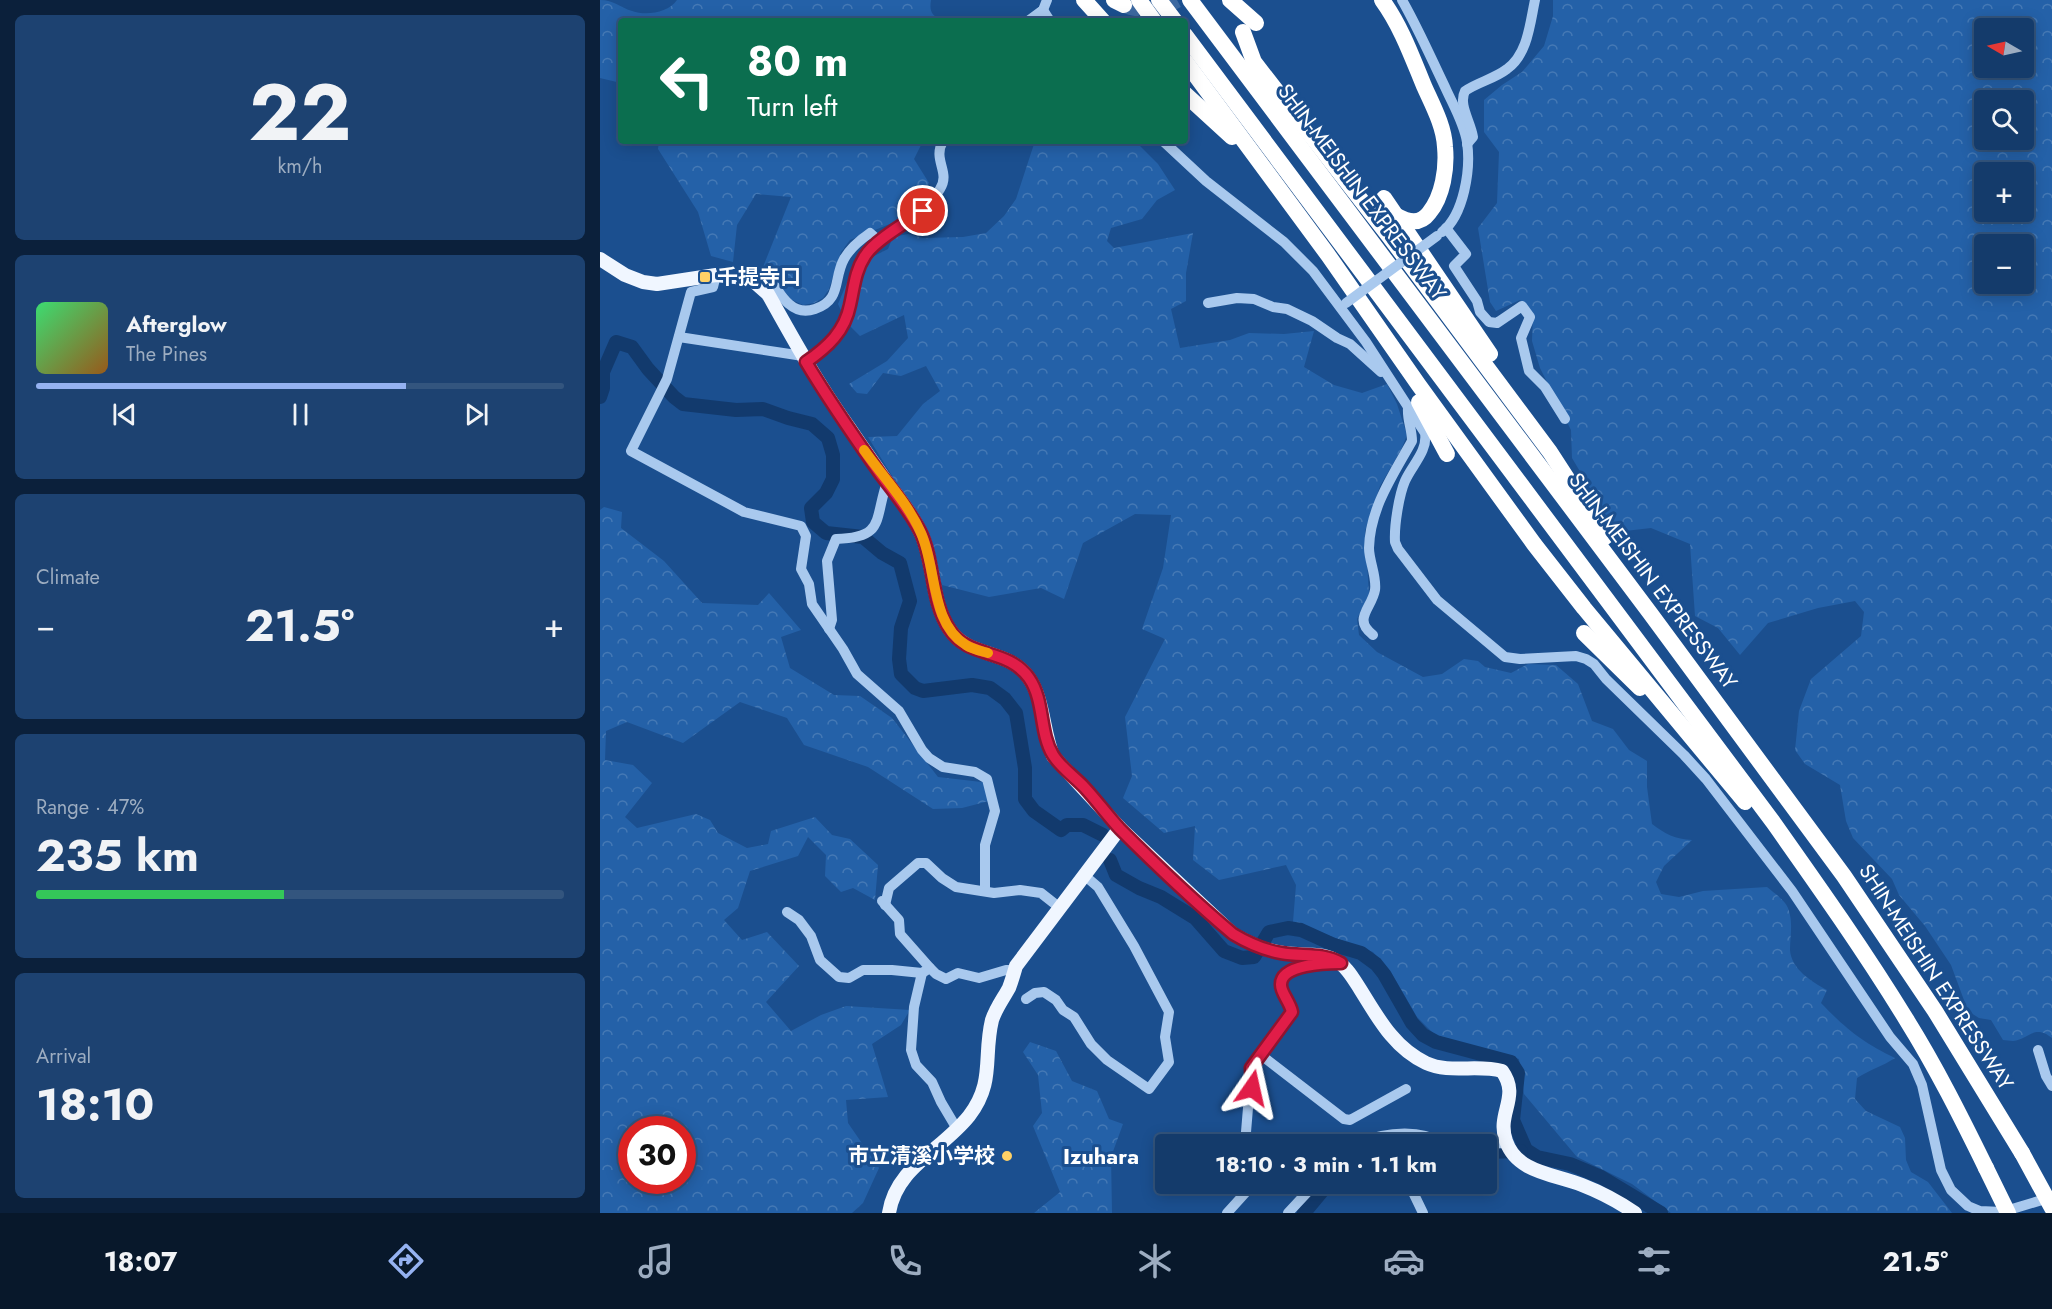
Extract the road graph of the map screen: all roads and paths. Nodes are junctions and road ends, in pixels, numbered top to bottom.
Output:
1 (1084, 0) edge
2 (1159, 0) edge
3 (1190, 0) edge
4 (1230, 0) edge
5 (1382, 0) edge
6 (1402, 0) edge
7 (1535, 0) edge
8 (1125, 2) edge
9 (1045, 5) edge
10 (1031, 18) edge
11 (1100, 18) edge
12 (1149, 18) edge
13 (1172, 18) edge
14 (1188, 39) edge
15 (1188, 66) edge
16 (1188, 97) edge
17 (942, 144) edge
18 (1166, 144) edge
19 (1467, 144) junction
20 (1274, 182) junction
21 (1384, 198) dead end
22 (1396, 216) junction
23 (1446, 228) junction
24 (879, 241) junction
25 (600, 259) edge
26 (716, 275) junction
27 (751, 279) junction
28 (1208, 303) dead end
29 (1343, 306) junction
30 (1374, 321) junction
31 (679, 337) junction
32 (805, 359) junction
33 (1387, 372) junction
34 (1408, 408) junction
35 (1565, 419) dead end
36 (1550, 452) junction
37 (1447, 454) dead end
38 (887, 482) junction
39 (1650, 613) junction
40 (829, 628) junction
41 (1584, 633) dead end
42 (1373, 635) dead end
43 (1697, 742) junction
44 (1120, 828) junction
45 (1084, 875) junction
46 (985, 891) junction
47 (1060, 908) junction
48 (787, 912) dead end
49 (1341, 963) junction
50 (926, 970) junction
51 (1015, 970) junction
52 (1026, 999) dead end
53 (1906, 1018) junction
54 (2038, 1050) dead end
55 (1261, 1055) junction
56 (2052, 1086) edge
57 (1406, 1089) dead end
58 (957, 1129) junction
59 (1246, 1134) edge
60 (1391, 1134) edge
61 (1408, 1134) edge
62 (1497, 1146) edge
63 (1510, 1149) junction
64 (1244, 1194) edge
65 (1306, 1194) edge
66 (1414, 1194) edge
67 (2052, 1197) edge
68 (2052, 1208) edge
69 (889, 1213) edge
70 (1227, 1213) edge
71 (1288, 1213) edge
72 (1423, 1213) edge
73 (1635, 1213) edge
74 (2008, 1213) edge

1 - 11 highway
2 - 13 highway
3 - 39 highway, SHIN-MEISHIN EXPRESSWAY
4 - 36 highway
5 - 22 highway
6 - 19 street
7 - 19 street
8 - 12 highway
9 - 10 street
14 - 53 highway
15 - 20 highway
16 - 20 highway
17 - 24 street
18 - 29 street
19 - 23 street
20 - 30 highway
21 - 22 highway
22 - 36 highway
23 - 29 street, bridge
23 - 35 street
24 - 27 street
24 - 32 street
25 - 26 main road
26 - 27 main road
26 - 31 street
27 - 32 main road
28 - 33 street
29 - 33 street
30 - 37 highway
30 - 43 highway
31 - 32 street
31 - 40 street
32 - 38 main road
33 - 34 street
34 - 42 street
34 - 67 street
36 - 39 highway
38 - 40 street
38 - 44 main road
39 - 68 highway, SHIN-MEISHIN EXPRESSWAY, bridge
40 - 46 street
41 - 43 highway
43 - 53 highway
44 - 45 main road
44 - 49 main road
45 - 47 main road
45 - 52 street
46 - 47 street
46 - 50 street
47 - 51 main road
48 - 50 street
49 - 55 street
49 - 63 main road
50 - 51 street
50 - 58 street
51 - 58 main road
53 - 74 highway, bridge
54 - 56 street
55 - 57 street
55 - 59 street
58 - 69 main road
60 - 61 street
62 - 63 street
63 - 73 main road
64 - 70 street
65 - 71 street
66 - 72 street

